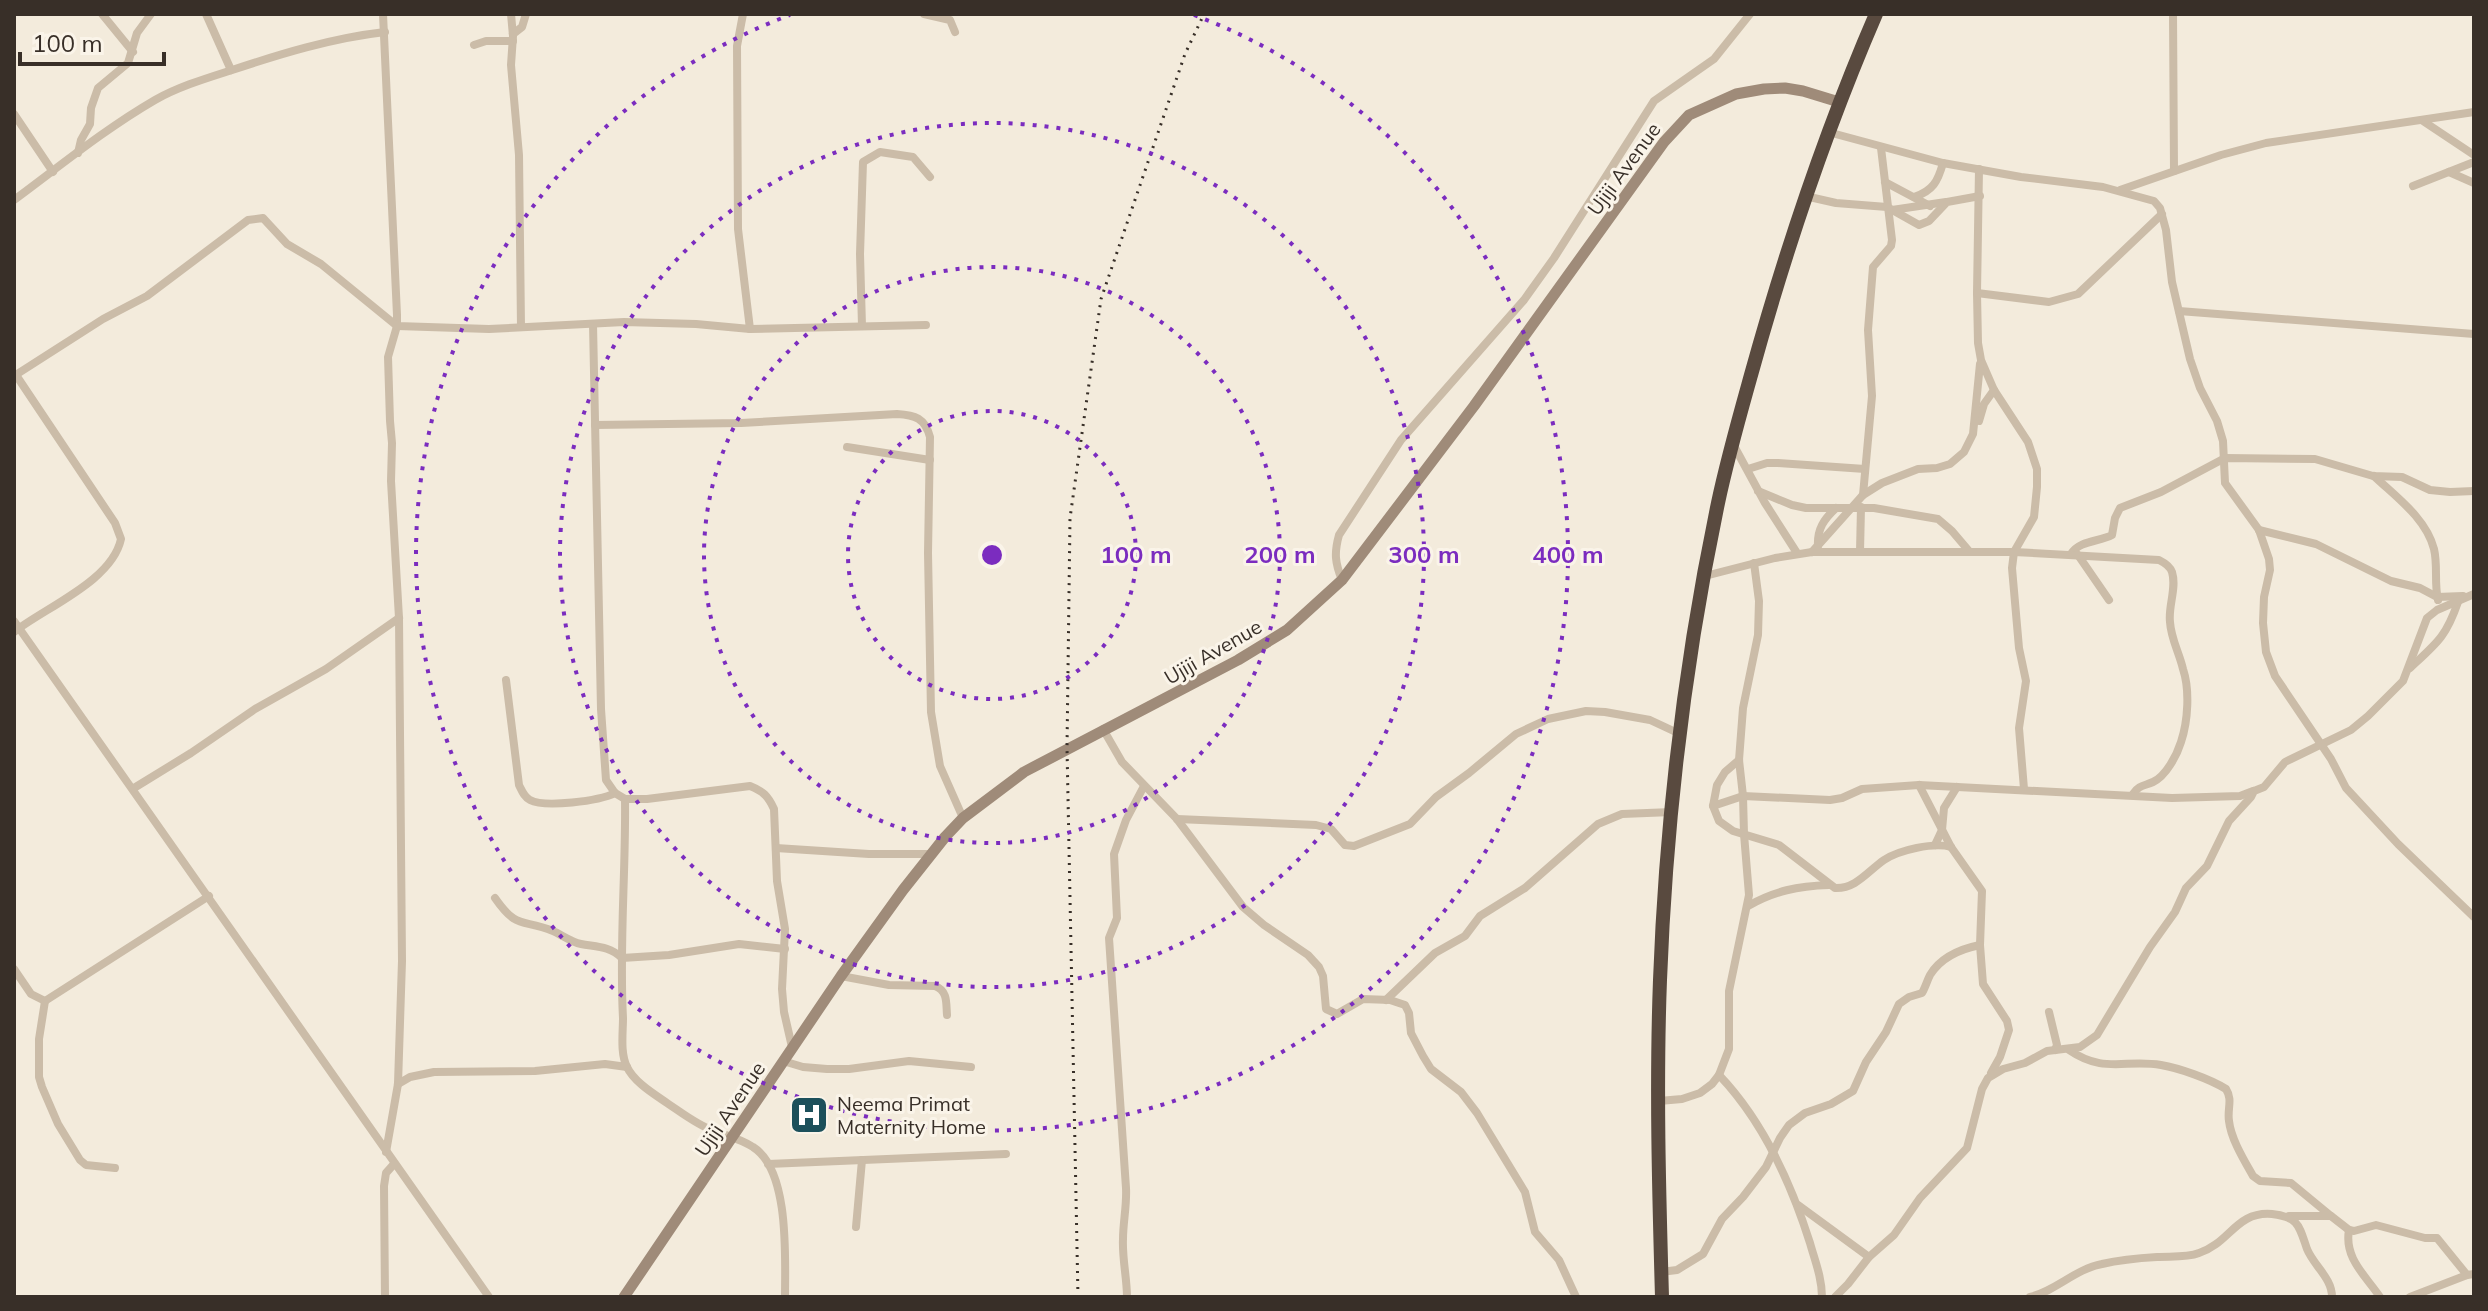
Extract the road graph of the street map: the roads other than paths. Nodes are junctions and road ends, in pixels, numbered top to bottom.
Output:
1 (102, 14) edge
2 (151, 14) edge
3 (206, 14) edge
4 (383, 14) edge
5 (511, 14) edge
6 (526, 14) edge
7 (743, 14) edge
8 (924, 14) edge
9 (1750, 14) edge
10 (1876, 14) edge
11 (2173, 14) edge
12 (385, 32) junction
13 (955, 32) dead end
14 (513, 37) junction
15 (474, 45) dead end
16 (133, 52) junction
17 (231, 70) junction
18 (1839, 102) junction
19 (2474, 112) edge
20 (14, 114) edge
21 (2423, 121) junction
22 (1828, 132) junction
23 (1881, 148) junction
24 (77, 153) junction
25 (2474, 155) edge
26 (2474, 162) edge
27 (1943, 163) junction
28 (1979, 169) junction
29 (2174, 171) junction
30 (53, 172) junction
31 (2449, 172) junction
32 (930, 177) dead end
33 (1885, 182) junction
34 (2474, 183) edge
35 (2413, 186) dead end
36 (2119, 190) junction
37 (1805, 195) junction
38 (1980, 196) junction
39 (1914, 197) junction
40 (14, 200) edge
41 (1947, 202) junction
42 (1931, 206) junction
43 (1890, 208) junction
44 (2162, 214) junction
45 (1977, 293) junction
46 (2179, 311) junction
47 (593, 324) junction
48 (926, 325) dead end
49 (397, 326) junction
50 (862, 326) junction
51 (521, 327) junction
52 (750, 329) junction
53 (2474, 334) edge
54 (1981, 360) junction
55 (15, 376) edge
56 (1994, 390) junction
57 (595, 425) junction
58 (1973, 434) junction
59 (1733, 444) junction
60 (847, 447) dead end
61 (2225, 458) junction
62 (930, 460) junction
63 (1748, 469) junction
64 (1865, 469) junction
65 (2373, 476) junction
66 (1758, 491) junction
67 (2474, 491) edge
68 (1863, 495) junction
69 (1858, 507) junction
70 (1837, 508) junction
71 (2259, 530) junction
72 (1815, 549) junction
73 (1969, 551) junction
74 (1860, 552) junction
75 (2014, 552) junction
76 (1797, 553) junction
77 (2075, 554) junction
78 (1754, 563) junction
79 (1705, 576) junction
80 (1342, 580) junction
81 (2473, 595) edge
82 (2437, 597) junction
83 (2109, 600) dead end
84 (2458, 602) junction
85 (2441, 608) junction
86 (399, 618) junction
87 (15, 627) edge
88 (2409, 670) junction
89 (506, 680) dead end
90 (1103, 729) junction
91 (1680, 734) junction
92 (2320, 745) junction
93 (1739, 760) junction
94 (1919, 785) junction
95 (1144, 786) junction
96 (1957, 787) junction
97 (134, 788) junction
98 (2024, 789) junction
99 (2254, 791) junction
100 (615, 793) junction
101 (2133, 794) junction
102 (1743, 796) junction
103 (625, 799) junction
104 (1713, 806) junction
105 (1672, 812) junction
106 (963, 818) junction
107 (1177, 819) junction
108 (1942, 830) junction
109 (1744, 834) junction
110 (1935, 845) junction
111 (1951, 847) junction
112 (776, 848) junction
113 (931, 854) junction
114 (1829, 885) junction
115 (209, 896) junction
116 (495, 898) dead end
117 (1748, 906) junction
118 (2474, 917) edge
119 (1980, 945) junction
120 (785, 949) junction
121 (622, 958) junction
122 (14, 969) edge
123 (841, 976) junction
124 (1386, 1000) junction
125 (45, 1001) junction
126 (2049, 1012) dead end
127 (947, 1015) dead end
128 (792, 1047) junction
129 (2055, 1050) junction
130 (2069, 1050) junction
131 (783, 1061) junction
132 (627, 1067) junction
133 (971, 1067) dead end
134 (1719, 1075) junction
135 (1988, 1078) junction
136 (398, 1084) junction
137 (1659, 1101) junction
138 (733, 1136) junction
139 (386, 1152) junction
140 (1006, 1154) dead end
141 (1773, 1154) junction
142 (862, 1160) junction
143 (394, 1164) junction
144 (768, 1164) junction
145 (115, 1168) dead end
146 (1798, 1205) junction
147 (2289, 1216) junction
148 (2331, 1216) junction
149 (856, 1227) dead end
150 (2349, 1230) junction
151 (1869, 1257) junction
152 (1661, 1272) junction
153 (2470, 1274) edge
154 (385, 1297) edge
155 (489, 1297) edge
156 (624, 1297) edge
157 (785, 1297) edge
158 (1127, 1297) edge
159 (1576, 1297) edge
160 (1662, 1297) edge
161 (1822, 1297) edge
162 (1835, 1297) edge
163 (2030, 1297) edge
164 (2332, 1297) edge
165 (2380, 1297) edge
166 (2410, 1297) edge

1 - 16 street
2 - 16 street
3 - 17 street
4 - 12 street
5 - 14 street
6 - 14 street
7 - 52 street
8 - 13 street
9 - 80 street
10 - 18 highway
11 - 29 street
12 - 17 street
12 - 49 street
14 - 15 street
14 - 51 street
16 - 24 street
17 - 24 street
18 - 22 highway
18 - 80 main road, Ujiji Avenue
19 - 21 street
20 - 30 street
21 - 25 street
21 - 29 street
22 - 23 street
22 - 37 highway
23 - 27 street
23 - 33 street
24 - 30 street
26 - 31 street
27 - 28 street
27 - 39 street
28 - 36 street
28 - 38 street
29 - 36 street
30 - 40 street
31 - 34 street
31 - 35 street
32 - 50 street
33 - 39 street
33 - 43 street
36 - 44 street
37 - 43 street
37 - 59 highway
38 - 41 street
38 - 45 street
39 - 42 street
41 - 42 street
41 - 43 street
42 - 43 street
43 - 64 street
44 - 45 street
44 - 46 street
45 - 54 street
46 - 53 street
46 - 61 street
47 - 51 street
47 - 52 street
47 - 57 street
48 - 50 street
49 - 51 street
49 - 55 street
49 - 86 street
50 - 52 street
54 - 56 street
54 - 58 street
55 - 87 street
56 - 58 street
56 - 75 street
57 - 62 street
57 - 100 street
58 - 68 street
59 - 63 street
59 - 79 highway
60 - 62 street
61 - 65 street
61 - 71 street
61 - 77 street
62 - 106 street
63 - 64 street
63 - 66 street
64 - 68 street
65 - 67 street
65 - 82 street
66 - 70 street
66 - 76 street
68 - 69 street
69 - 70 street
69 - 72 street
69 - 73 street
69 - 74 street
70 - 72 street
71 - 82 street
71 - 92 street
72 - 74 street
72 - 76 street
73 - 74 street
73 - 75 street
75 - 77 street
75 - 98 street
76 - 78 street
77 - 83 street
77 - 101 street
78 - 79 street
78 - 93 street
79 - 91 highway
80 - 90 main road, Ujiji Avenue
81 - 82 street
81 - 84 street
82 - 85 street
84 - 85 street
84 - 88 street
85 - 88 street
86 - 97 street
86 - 136 street
87 - 97 street
88 - 92 street
89 - 100 street
90 - 95 street
90 - 106 main road, Ujiji Avenue
91 - 105 highway
91 - 107 street
92 - 99 street
92 - 118 street
93 - 102 street
93 - 104 street
94 - 96 street
94 - 102 street
94 - 108 street
95 - 107 street
95 - 158 street
96 - 98 street
96 - 108 street
97 - 115 street
98 - 101 street
99 - 101 street
99 - 130 street
100 - 103 street
102 - 104 street
102 - 109 street
103 - 112 street
103 - 121 street
104 - 109 street
105 - 124 street
105 - 137 highway
106 - 113 main road, Ujiji Avenue
107 - 124 street
108 - 110 street
108 - 111 street
109 - 114 street
109 - 117 street
110 - 111 street
110 - 114 street
111 - 119 street
112 - 113 street
112 - 120 street
113 - 123 main road, Ujiji Avenue
114 - 117 street
115 - 125 street
115 - 139 street
116 - 121 street
117 - 134 street
119 - 135 street
119 - 141 street
120 - 121 street
120 - 128 street
121 - 132 street
122 - 125 street
123 - 127 street
123 - 128 main road, Ujiji Avenue
124 - 159 street
125 - 145 street
126 - 129 street
128 - 131 main road, Ujiji Avenue
129 - 130 street
129 - 135 street
130 - 148 street
131 - 133 street
131 - 138 main road, Ujiji Avenue
132 - 136 street
132 - 138 street
134 - 137 street
134 - 141 street
135 - 151 street
136 - 139 street
137 - 152 highway
138 - 144 street
138 - 156 main road, Ujiji Avenue
139 - 143 street
140 - 142 street
141 - 146 street
141 - 152 street
142 - 144 street
142 - 149 street
143 - 154 street
143 - 155 street
144 - 157 street
146 - 151 street
146 - 161 street
147 - 148 street
147 - 163 street
147 - 164 street
148 - 150 street
150 - 153 street
150 - 165 street
151 - 162 street
152 - 160 highway
153 - 166 street

